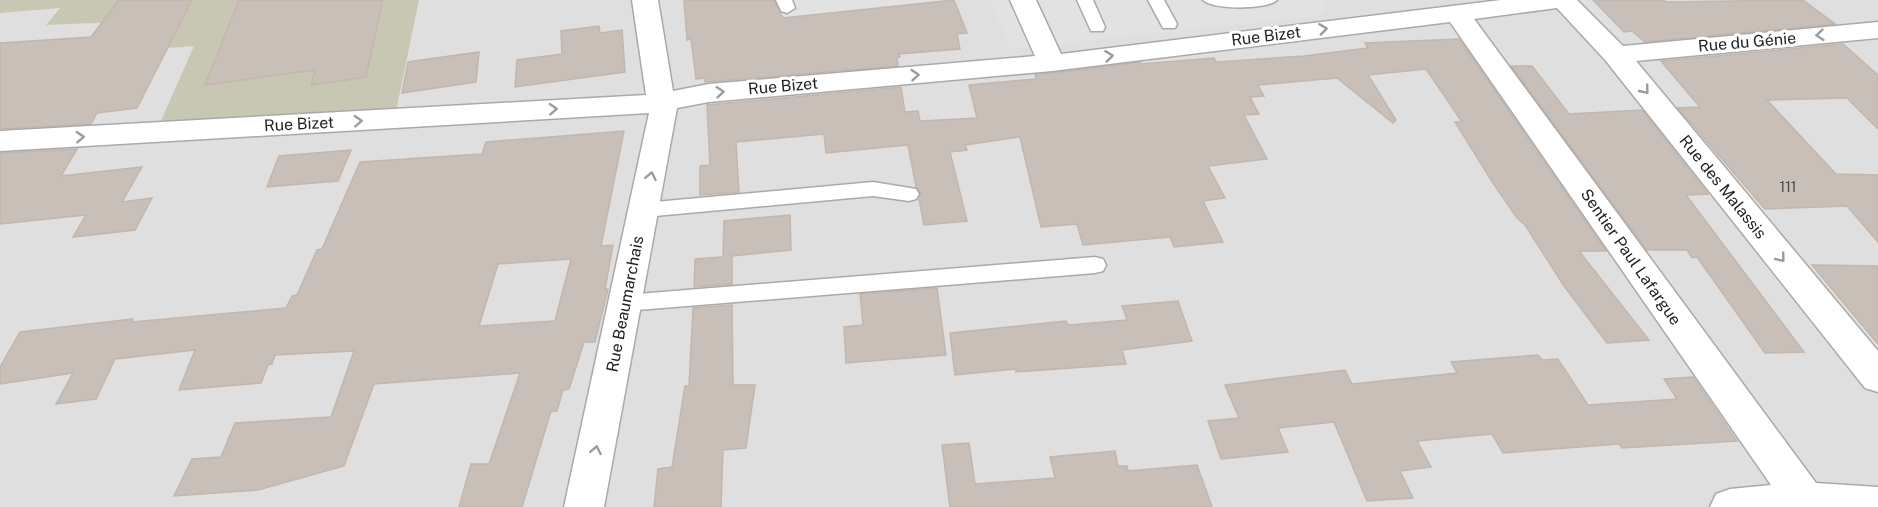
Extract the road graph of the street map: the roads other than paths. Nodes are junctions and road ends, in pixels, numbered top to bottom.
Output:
1 (645, 0) edge
2 (1023, 0) edge
3 (1085, 0) edge
4 (1156, 0) edge
5 (1211, 0) edge
6 (1269, 0) edge
7 (1352, 0) edge
8 (1563, 0) edge
9 (1217, 1) edge
10 (1457, 13) junction
11 (1231, 20) dead end
12 (1371, 23) junction
13 (1169, 24) dead end
14 (1097, 27) dead end
15 (1878, 30) edge
16 (1616, 55) junction
17 (1052, 63) junction
18 (663, 101) junction
19 (0, 141) edge
20 (909, 194) dead end
21 (644, 210) junction
22 (1095, 265) dead end
23 (625, 303) junction
24 (1878, 377) edge
25 (1804, 500) junction
26 (1878, 505) edge
27 (584, 507) edge
28 (1730, 507) edge

1 - 18 street, Rue Beaumarchais
2 - 17 street
3 - 14 lane
4 - 13 lane
5 - 9 lane
6 - 9 lane
7 - 12 street
8 - 10 street, Rue Bizet
8 - 16 street, Rue des Malassis
9 - 11 lane
10 - 12 street, Rue Bizet
10 - 25 street, Sentier Paul Lafargue
17 -> 12 street, Rue Bizet
15 -> 16 street, Rue du Génie
16 -> 24 street, Rue des Malassis
18 -> 17 street, Rue Bizet
19 -> 18 street, Rue Bizet
21 -> 18 street, Rue Beaumarchais
20 - 21 lane
21 - 23 street, Rue Beaumarchais
22 - 23 lane
27 -> 23 street, Rue Beaumarchais
25 - 26 street
25 - 28 street

